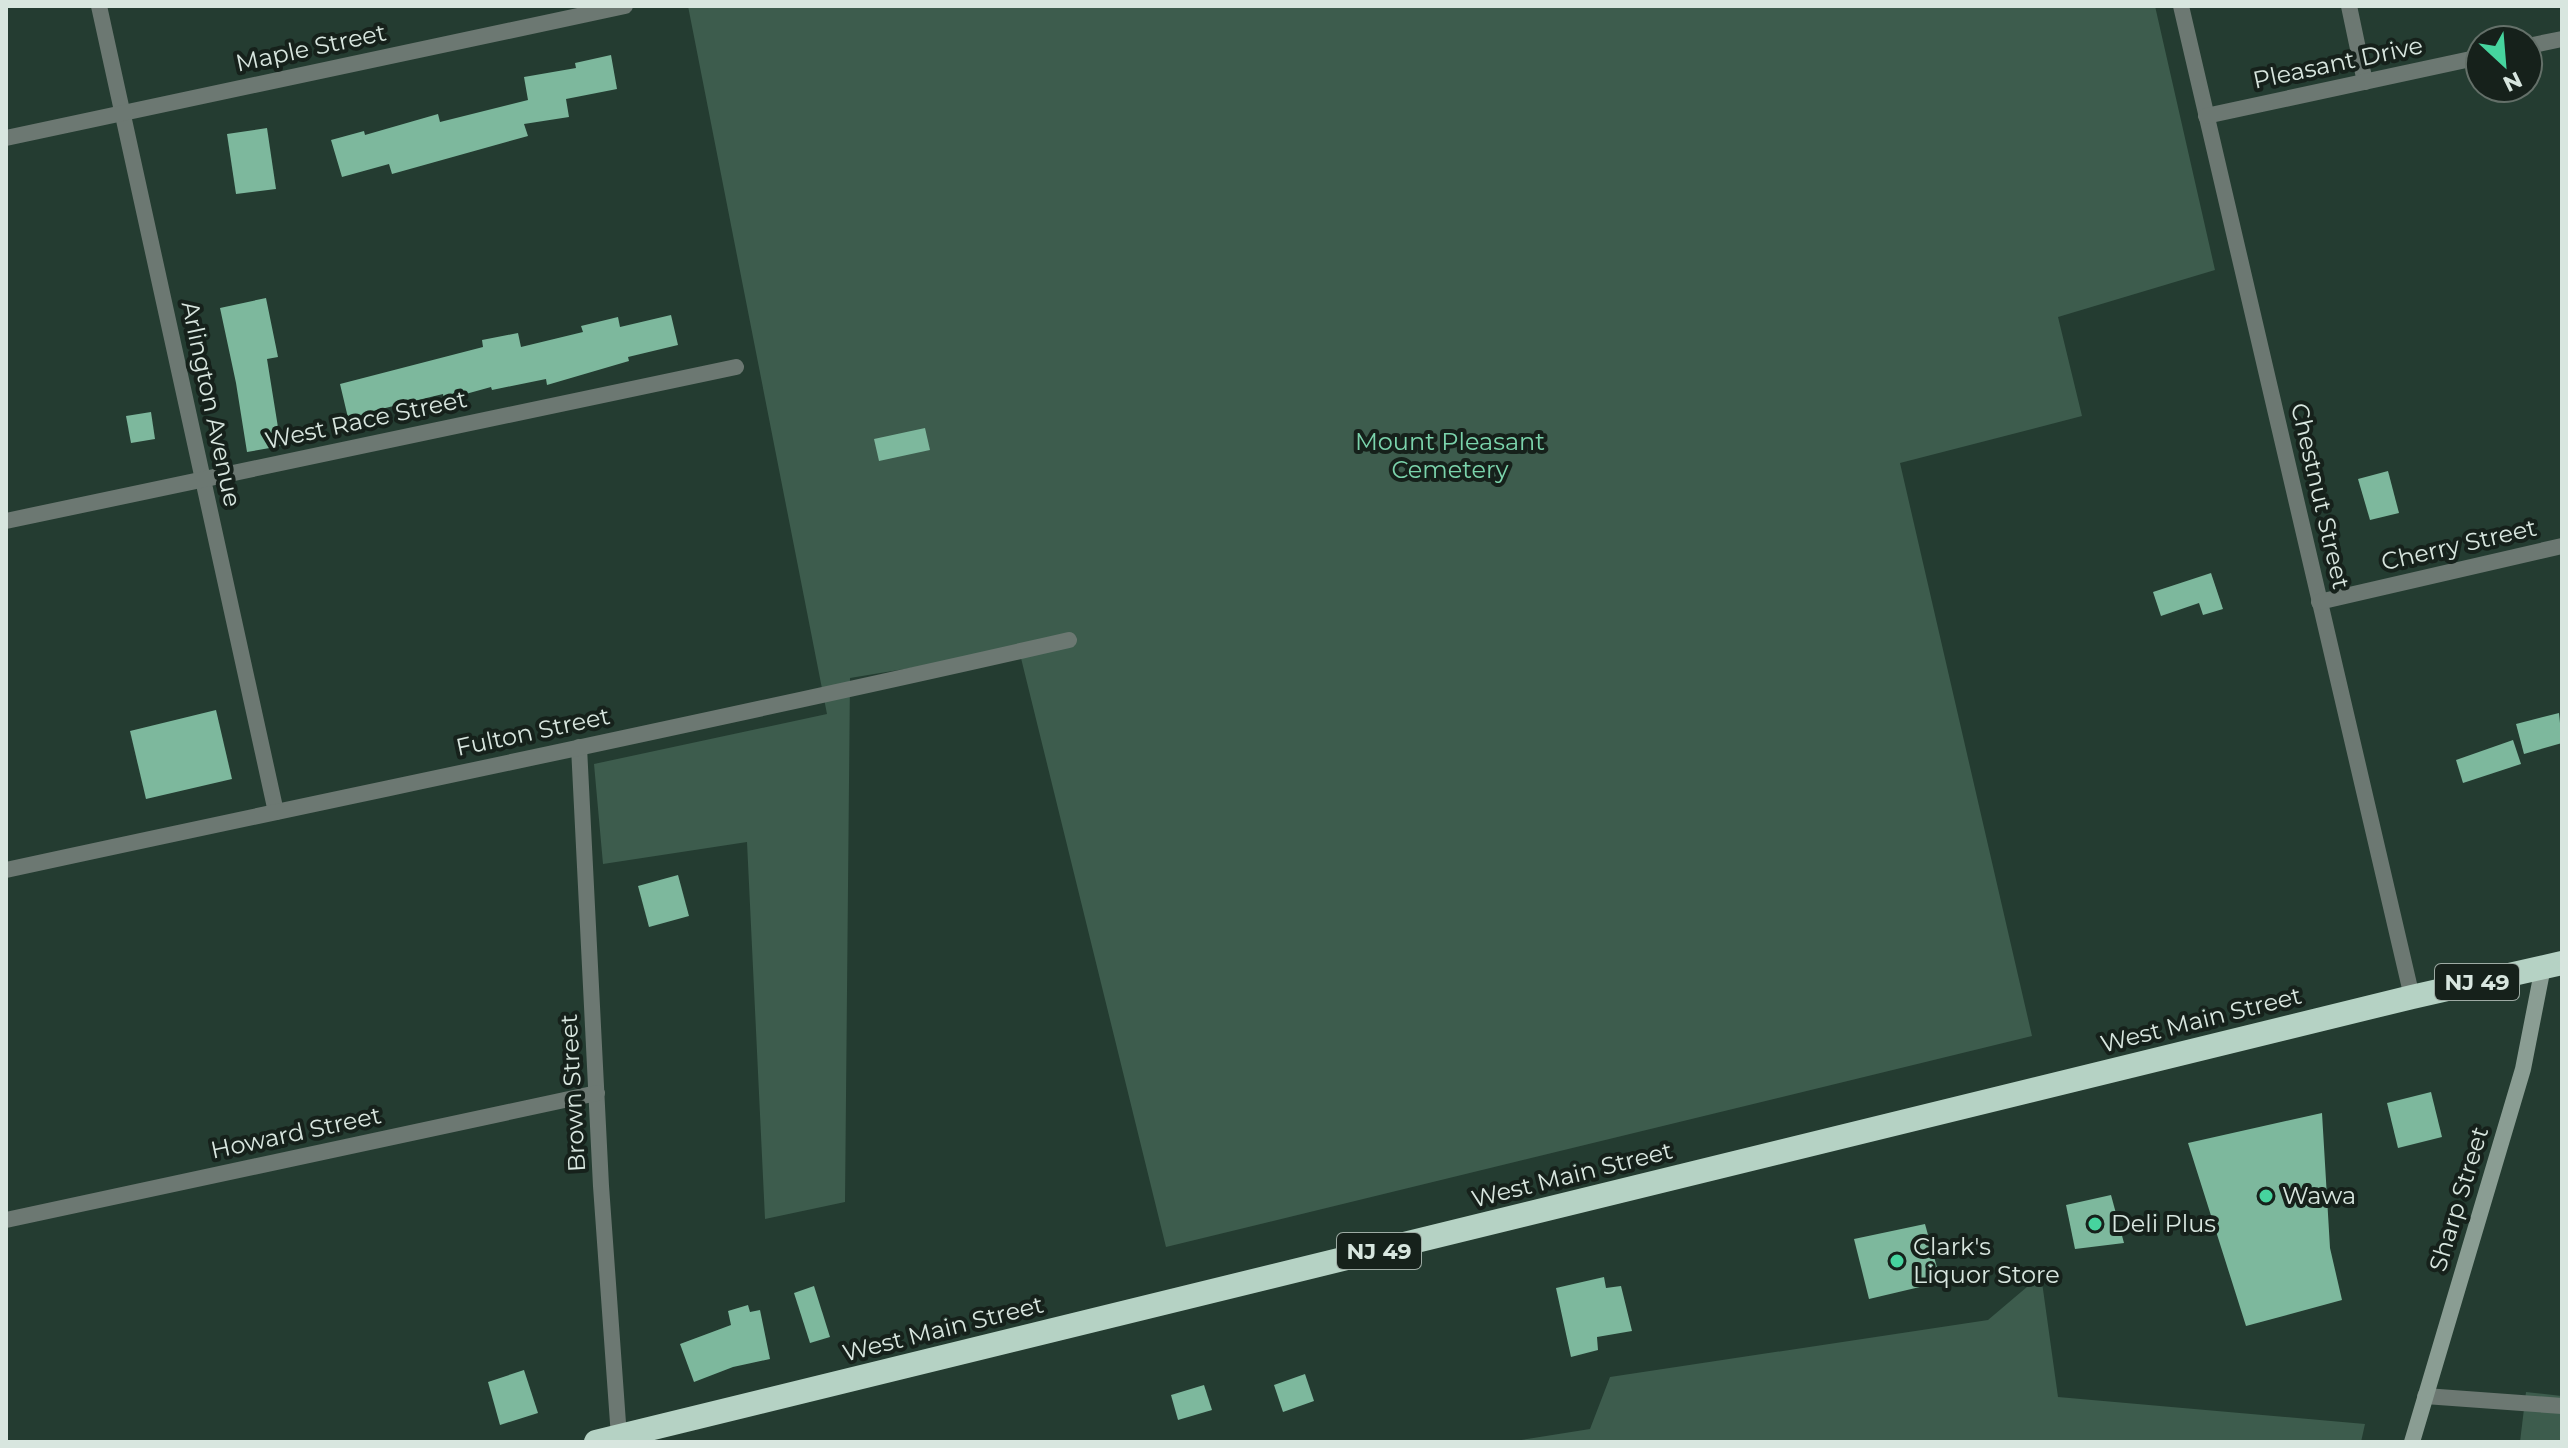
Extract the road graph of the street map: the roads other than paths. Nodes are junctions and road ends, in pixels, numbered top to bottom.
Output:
1 (99, 6) edge
2 (625, 6) edge
3 (2181, 6) edge
4 (2349, 6) edge
5 (2464, 60) edge
6 (2365, 82) junction
7 (123, 112) junction
8 (2206, 116) junction
9 (6, 138) edge
10 (736, 367) dead end
11 (203, 478) junction
12 (6, 521) edge
13 (2562, 546) edge
14 (2319, 602) junction
15 (1069, 640) dead end
16 (579, 747) junction
17 (276, 812) junction
18 (6, 870) edge
19 (2552, 965) edge
20 (2412, 997) junction
21 (597, 1093) junction
22 (6, 1220) edge
23 (2425, 1396) junction
24 (2562, 1406) edge
25 (607, 1439) edge
26 (2412, 1442) edge

1 - 7 street, Arlington Avenue
2 - 7 street, Maple Street
3 - 8 street, Chestnut Street
4 - 6 street
5 - 6 street, Pleasant Drive
6 - 8 street, Pleasant Drive
7 - 9 street, Maple Street
7 - 11 street, Arlington Avenue
8 - 14 street, Chestnut Street
10 - 11 street, West Race Street
11 - 12 street, West Race Street
11 - 17 street, Arlington Avenue
13 - 14 street, Cherry Street
14 - 20 street, Chestnut Street
15 - 16 street, Fulton Street
16 - 17 street, Fulton Street
16 - 21 street, Brown Street
17 - 18 street, Fulton Street
19 - 20 highway, West Main Street / NJ 49
19 - 23 street, Sharp Street
20 - 25 highway, West Main Street / NJ 49
21 - 22 street, Howard Street
21 - 25 street, Brown Street
23 - 24 street
23 - 26 street, Sharp Street

